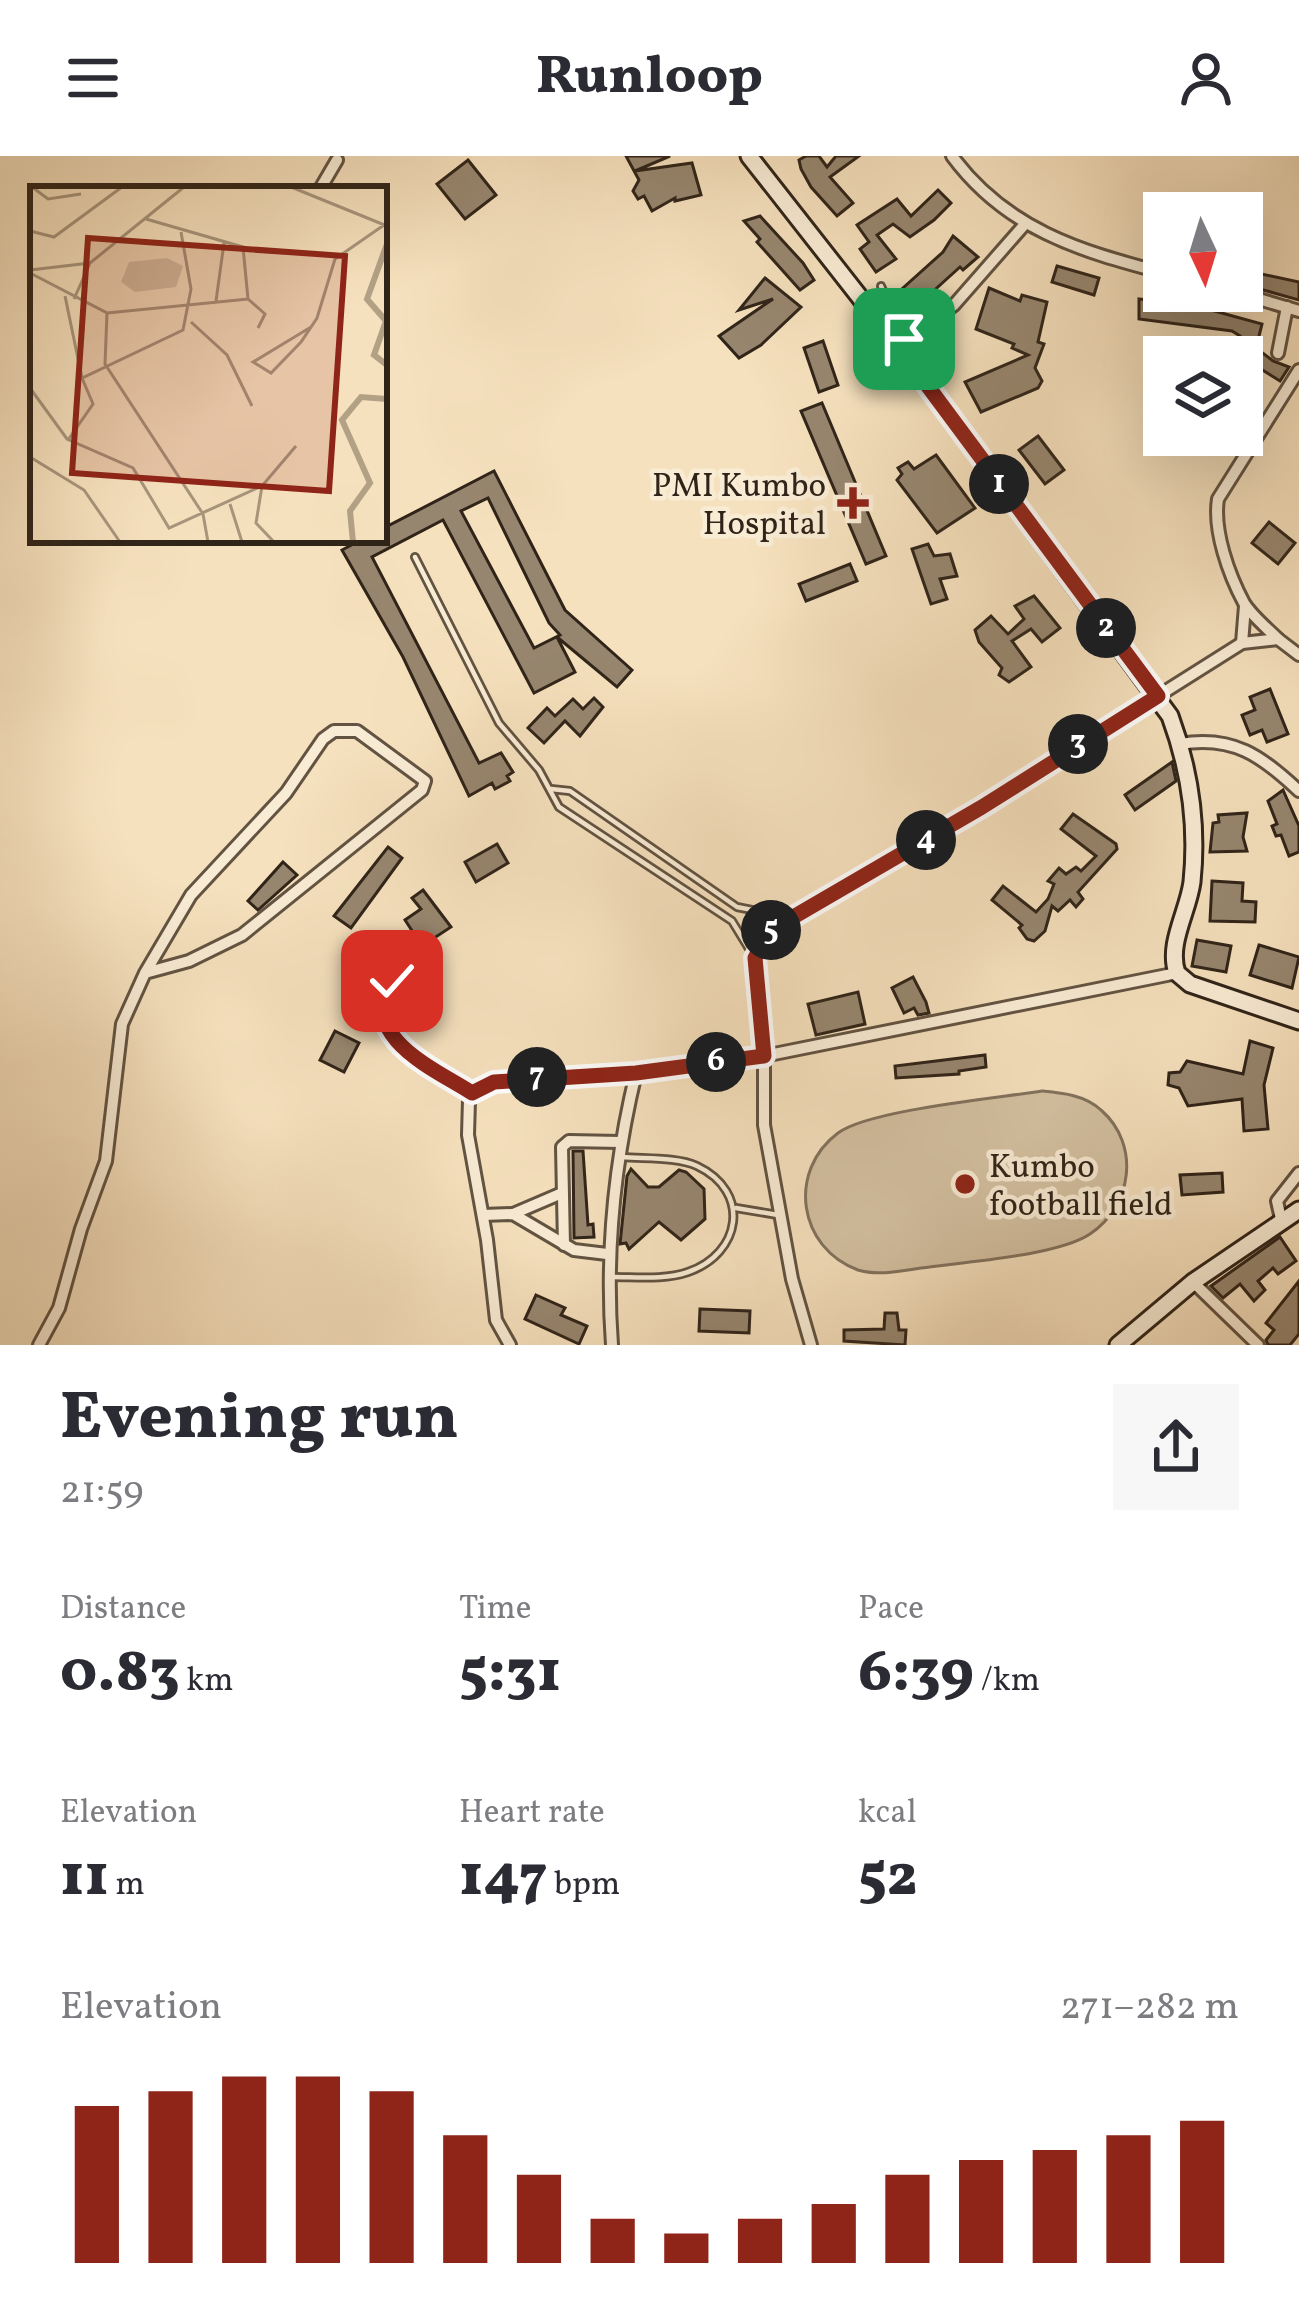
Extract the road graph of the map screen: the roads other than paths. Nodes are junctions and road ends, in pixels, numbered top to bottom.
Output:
1 (749, 156) edge
2 (952, 156) edge
3 (337, 157) edge
4 (322, 186) edge
5 (1025, 224) junction
6 (1143, 267) edge
7 (881, 286) dead end
8 (1263, 300) edge
9 (1293, 309) edge
10 (901, 342) junction
11 (1278, 353) dead end
12 (1299, 370) edge
13 (415, 556) dead end
14 (1245, 606) junction
15 (1278, 639) junction
16 (1242, 643) junction
17 (1299, 656) edge
18 (1158, 696) junction
19 (1180, 744) junction
20 (551, 789) junction
21 (1299, 791) edge
22 (790, 916) junction
23 (413, 953) dead end
24 (755, 958) junction
25 (1177, 973) junction
26 (146, 974) junction
27 (1299, 1021) edge
28 (764, 1056) junction
29 (636, 1073) junction
30 (472, 1093) junction
31 (620, 1142) junction
32 (618, 1157) junction
33 (1299, 1173) edge
34 (562, 1193) junction
35 (736, 1208) junction
36 (1299, 1210) edge
37 (513, 1214) junction
38 (483, 1215) junction
39 (783, 1216) junction
40 (1281, 1219) junction
41 (564, 1245) junction
42 (608, 1254) junction
43 (607, 1277) junction
44 (1193, 1282) junction
45 (39, 1345) edge
46 (510, 1345) edge
47 (611, 1345) edge
48 (811, 1345) edge
49 (1118, 1345) edge
50 (1258, 1345) edge

1 - 10 street
2 - 5 street
3 - 4 street
5 - 6 street
5 - 10 street
7 - 10 lane
8 - 9 street
9 - 11 street
10 - 18 street
12 - 14 street
13 - 20 lane
14 - 15 street
14 - 16 street
15 - 16 street
15 - 17 street
16 - 18 street
18 - 19 street
18 - 22 street
19 - 21 street
19 - 25 street
20 - 22 lane
20 - 24 lane
22 - 24 street
23 - 30 street
24 - 28 street
25 - 27 street
25 - 28 street
26 - 26 street
26 - 45 street
28 - 29 street
28 - 39 street
29 - 30 street
29 - 31 street
30 - 38 street
31 - 32 street
31 - 34 street
32 - 35 lane
32 - 42 street
33 - 40 street
34 - 37 street
34 - 41 street
35 - 39 lane
35 - 43 lane
36 - 40 street
37 - 38 street
37 - 41 street
38 - 46 street
39 - 48 street
40 - 44 street
41 - 42 street
42 - 43 street
43 - 47 street
44 - 49 street
44 - 50 street

